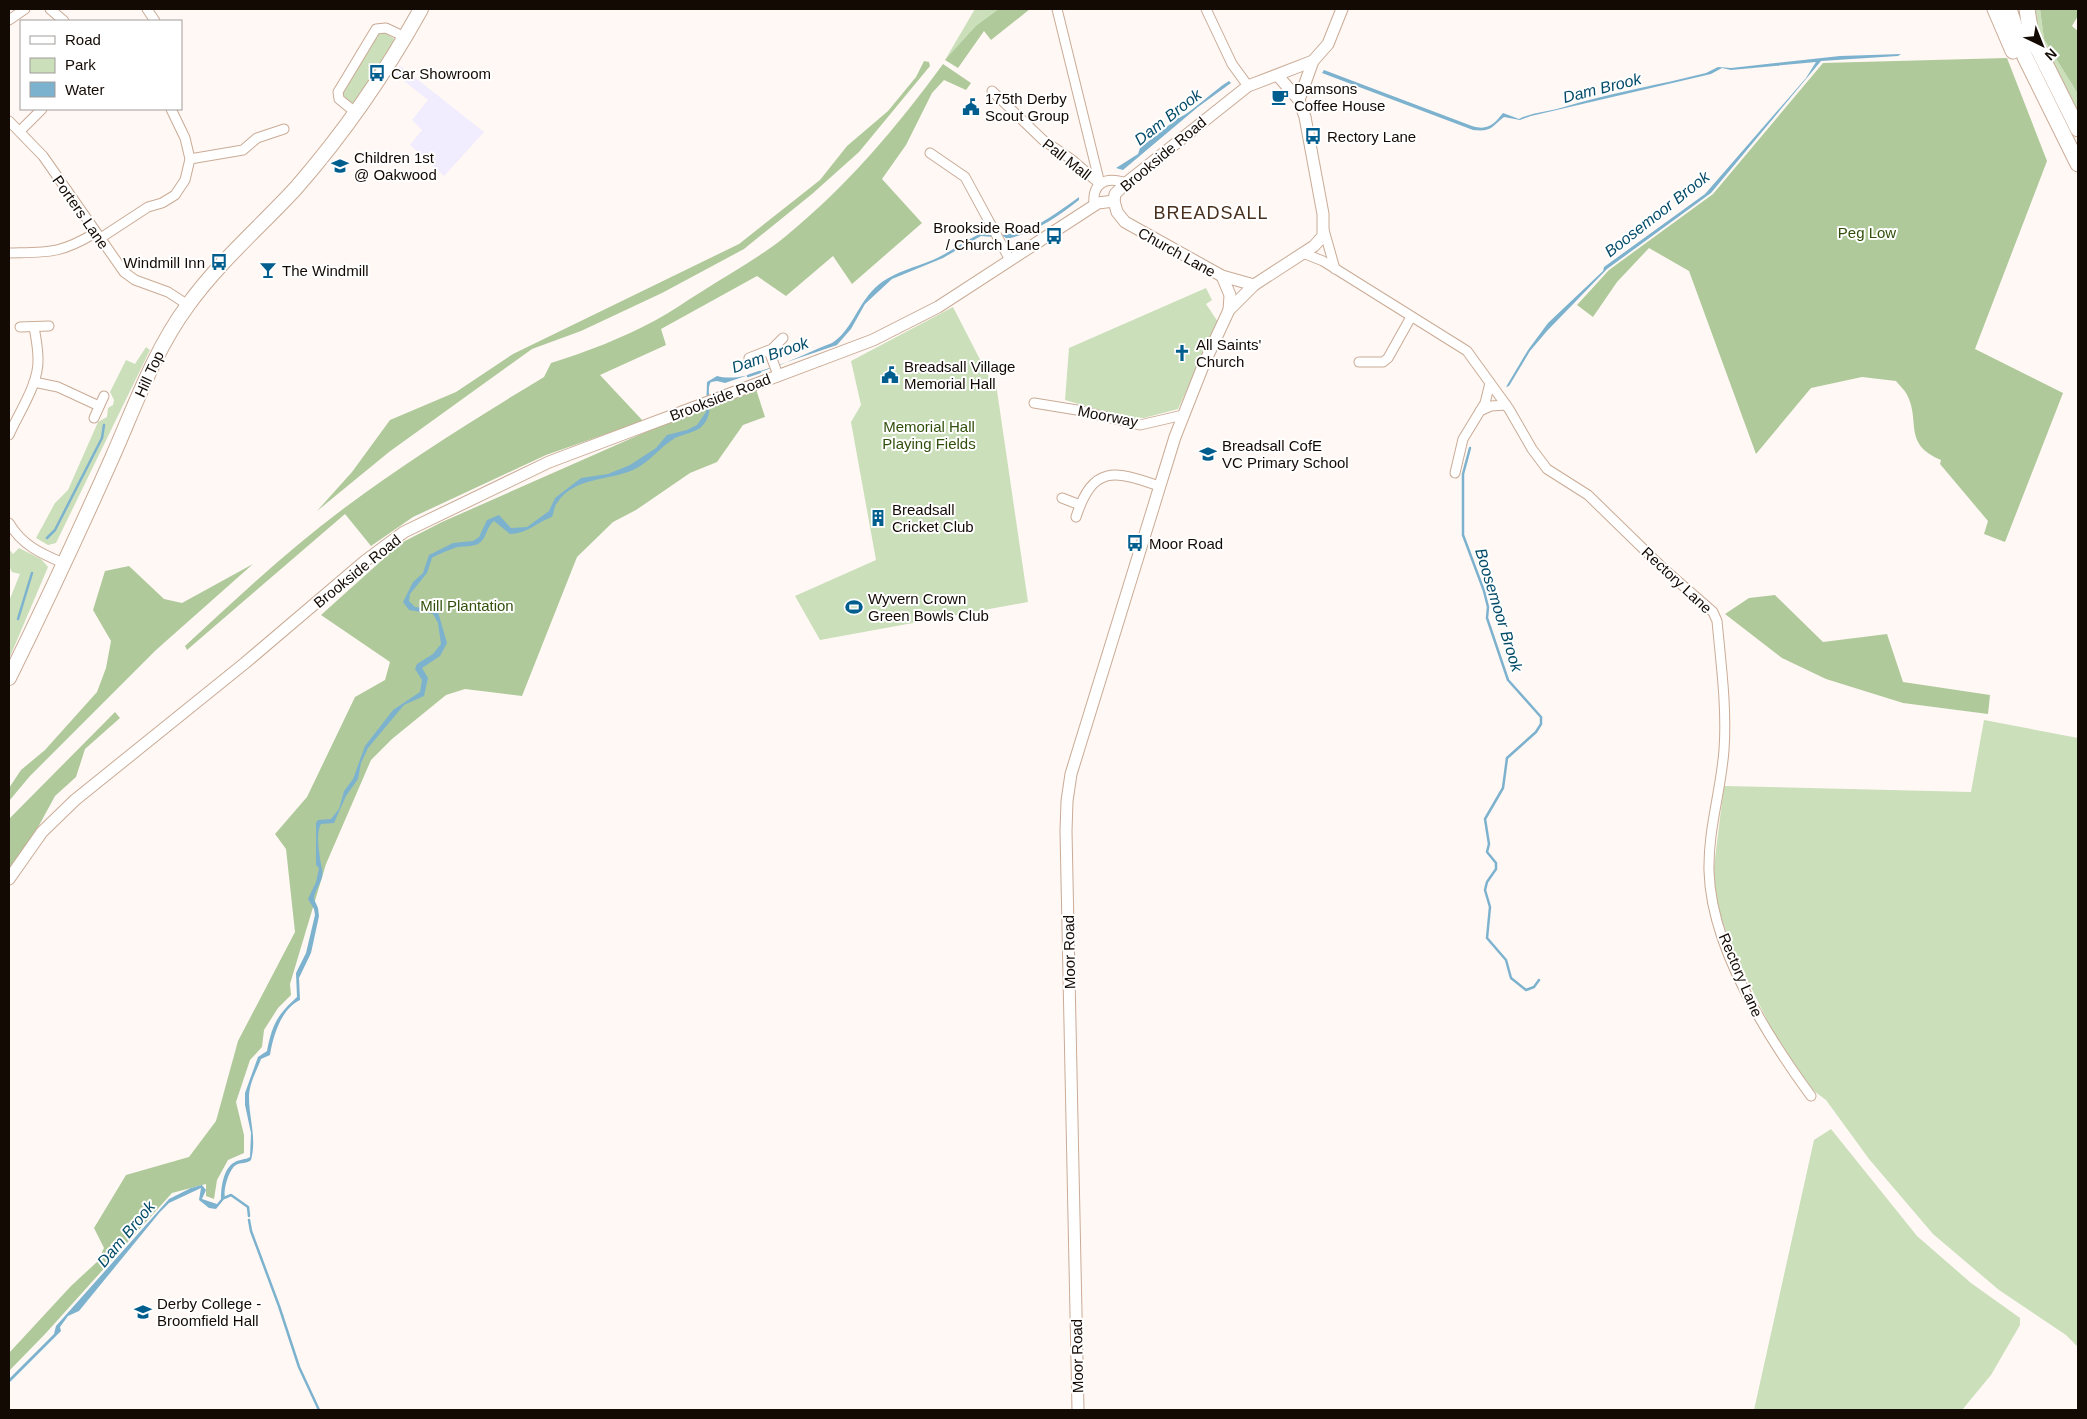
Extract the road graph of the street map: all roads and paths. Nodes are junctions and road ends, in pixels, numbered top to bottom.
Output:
1 (25, 9) edge
2 (50, 9) edge
3 (147, 9) edge
4 (421, 9) edge
5 (1057, 9) edge
6 (1206, 9) edge
7 (1342, 9) edge
8 (1995, 9) edge
9 (2008, 9) edge
10 (2027, 9) edge
11 (9, 20) edge
12 (63, 20) edge
13 (154, 20) edge
14 (405, 38) junction
15 (1313, 61) junction
16 (1282, 74) junction
17 (1248, 86) junction
18 (992, 91) dead end
19 (1299, 100) junction
20 (41, 110) edge
21 (171, 110) edge
22 (355, 112) junction
23 (9, 121) edge
24 (2078, 128) edge
25 (284, 129) dead end
26 (20, 131) junction
27 (930, 153) dead end
28 (190, 159) junction
29 (2075, 159) edge
30 (1126, 183) junction
31 (1100, 184) junction
32 (1114, 201) junction
33 (1094, 206) junction
34 (1324, 229) junction
35 (97, 236) junction
36 (9, 253) edge
37 (1303, 253) junction
38 (1010, 260) junction
39 (1335, 268) junction
40 (1222, 276) junction
41 (1254, 285) junction
42 (188, 305) junction
43 (1229, 310) junction
44 (1411, 317) junction
45 (20, 326) dead end
46 (49, 326) dead end
47 (34, 328) junction
48 (783, 338) dead end
49 (769, 351) junction
50 (749, 358) dead end
51 (1360, 362) dead end
52 (776, 369) junction
53 (34, 382) junction
54 (1490, 383) junction
55 (104, 396) dead end
56 (1034, 403) dead end
57 (1506, 405) junction
58 (99, 406) junction
59 (1480, 412) junction
60 (1183, 416) junction
61 (94, 418) dead end
62 (9, 435) edge
63 (1455, 473) dead end
64 (1159, 486) junction
65 (1062, 498) dead end
66 (1080, 505) junction
67 (1076, 517) dead end
68 (9, 523) edge
69 (63, 563) junction
70 (9, 678) edge
71 (9, 880) edge
72 (1811, 1096) dead end
73 (1078, 1410) edge

1 - 11 street
2 - 12 street
3 - 13 street
4 - 14 main road, Hill Top
5 - 31 street
6 - 17 street
7 - 15 street
8 - 29 highway
9 - 29 highway
10 - 24 highway
14 - 22 main road, Hill Top
14 - 22 street
15 - 16 street, Brookside Road
15 - 19 street
16 - 17 street, Brookside Road
16 - 19 street
17 - 30 street, Brookside Road
18 - 31 street, Pall Mall
19 - 34 street
20 - 26 street
21 - 28 street
22 - 42 main road, Hill Top
23 - 26 street, Porters Lane
25 - 28 street
26 - 35 street, Porters Lane
27 - 38 street
28 - 35 street
30 - 31 street
30 - 32 street, Brookside Road
31 - 33 street
32 - 33 street, Brookside Road
32 - 40 street, Church Lane
33 - 38 street, Brookside Road
34 - 37 street
34 - 39 street
35 - 36 street
35 - 42 street, Porters Lane
37 - 39 street, Rectory Lane
37 - 41 street, Moor Road
38 - 52 street, Brookside Road
39 - 44 street, Rectory Lane
40 - 41 street, Church Lane
40 - 43 street
41 - 43 street, Moor Road
42 - 69 main road, Hill Top
43 - 60 street, Moor Road
44 - 51 street
44 - 54 street, Rectory Lane
45 - 47 street
46 - 47 street
47 - 53 street
48 - 49 street, Brookside Road
49 - 50 street, Brookside Road
49 - 52 street, Brookside Road
52 - 71 street, Brookside Road
53 - 58 street
53 - 62 street
54 - 57 street, Rectory Lane
54 - 59 street
55 - 58 street
56 - 60 street, Moorway
57 - 59 street
57 - 72 street, Rectory Lane
58 - 61 street
59 - 63 street
60 - 64 street, Moor Road
64 - 66 street
64 - 73 street, Moor Road
65 - 66 street
66 - 67 street
68 - 69 street
69 - 70 main road, Hill Top

